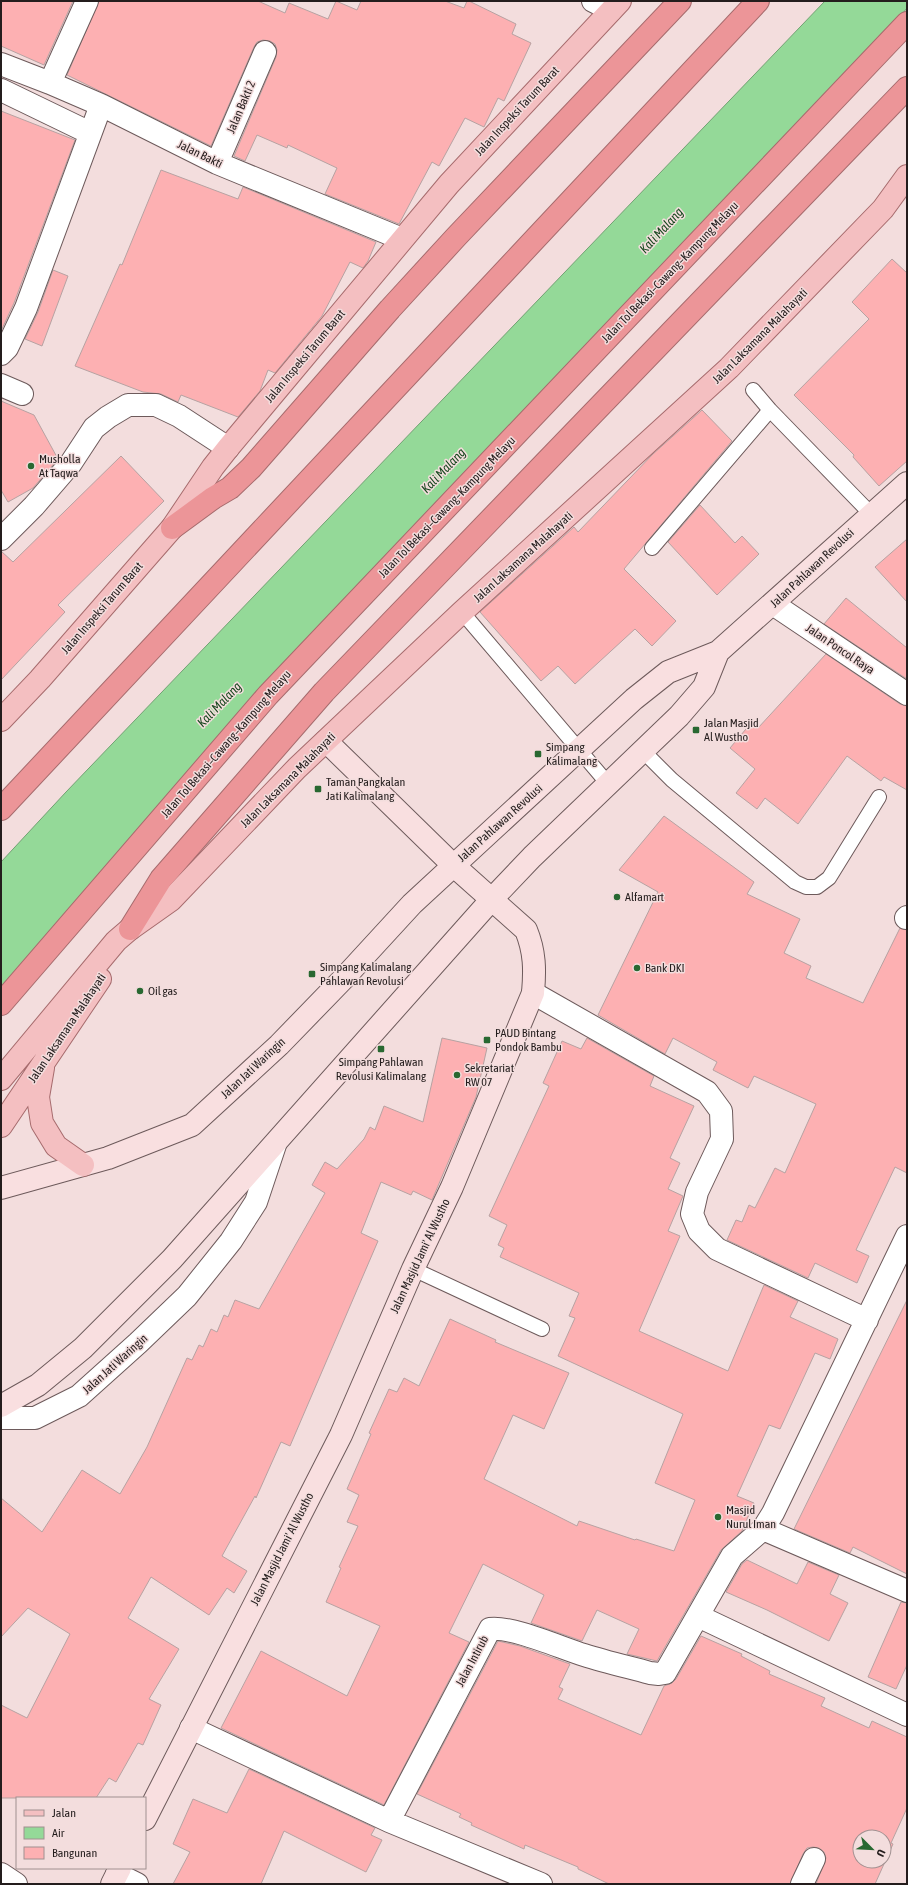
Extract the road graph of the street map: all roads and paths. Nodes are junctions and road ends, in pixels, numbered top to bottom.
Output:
1 (87, 1) edge
2 (680, 1) edge
3 (758, 1) edge
4 (608, 4) edge
5 (907, 23) edge
6 (264, 52) dead end
7 (1, 64) edge
8 (50, 83) junction
9 (907, 88) edge
10 (1, 90) edge
11 (101, 105) junction
12 (90, 132) junction
13 (217, 163) junction
14 (907, 176) edge
15 (402, 239) junction
16 (1, 354) edge
17 (1, 384) edge
18 (753, 390) dead end
19 (22, 394) dead end
20 (770, 410) junction
21 (228, 448) junction
22 (907, 483) edge
23 (871, 514) junction
24 (172, 528) junction
25 (1, 539) edge
26 (652, 548) dead end
27 (773, 604) junction
28 (462, 612) junction
29 (718, 652) junction
30 (907, 694) edge
31 (1, 720) edge
32 (326, 741) junction
33 (579, 751) junction
34 (643, 752) junction
35 (609, 785) junction
36 (879, 796) dead end
37 (1, 809) edge
38 (453, 865) junction
39 (492, 899) junction
40 (130, 929) junction
41 (533, 993) junction
42 (1, 1004) edge
43 (45, 1061) junction
44 (1, 1079) edge
45 (1, 1126) edge
46 (275, 1145) junction
47 (83, 1165) junction
48 (1, 1188) edge
49 (907, 1236) edge
50 (413, 1269) junction
51 (867, 1320) junction
52 (542, 1329) dead end
53 (1, 1406) edge
54 (1, 1418) edge
55 (763, 1529) junction
56 (907, 1591) edge
57 (698, 1616) junction
58 (907, 1715) edge
59 (191, 1728) junction
60 (146, 1817) edge
61 (389, 1821) junction
62 (814, 1859) dead end
63 (1, 1874) edge
64 (116, 1875) edge
65 (16, 1884) edge
66 (137, 1884) edge
67 (541, 1884) edge
68 (802, 1884) edge

1 - 8 street
2 - 24 highway
3 - 37 highway
4 - 15 main road, Jalan Inspeksi Tarum Barat
5 - 42 highway, Jalan Tol Bekasi–Cawang–Kampung Melayu
6 - 13 street, Jalan Bakti 2
7 - 8 street, Jalan Bakti
8 - 11 street, Jalan Bakti
9 - 40 highway
10 - 12 street
11 - 12 street
11 - 13 street, Jalan Bakti
12 - 16 street
13 - 15 street, Jalan Bakti
14 - 28 main road, Jalan Laksamana Malahayati
15 - 21 main road, Jalan Inspeksi Tarum Barat
17 - 19 street
18 - 20 lane
20 - 23 lane
20 - 26 lane
21 - 24 main road, Jalan Inspeksi Tarum Barat
21 - 25 street
22 - 23 main road, Jalan Pahlawan Revolusi
23 - 27 main road, Jalan Pahlawan Revolusi
24 - 31 main road, Jalan Inspeksi Tarum Barat
27 - 29 main road, Jalan Pahlawan Revolusi
27 - 30 street, Jalan Poncol Raya
28 - 32 main road, Jalan Laksamana Malahayati
28 - 33 lane
29 - 33 main road, Jalan Pahlawan Revolusi
29 - 34 main road, Jalan Pahlawan Revolusi
32 - 38 main road, Jalan Masjid Jami' Al Wustho
32 - 40 main road, Jalan Laksamana Malahayati
33 - 35 lane
33 - 38 main road, Jalan Pahlawan Revolusi
34 - 35 main road, Jalan Pahlawan Revolusi
34 - 36 lane
35 - 39 main road, Jalan Pahlawan Revolusi
38 - 39 main road, Jalan Masjid Jami' Al Wustho
38 - 47 main road, Jalan Jati Waringin
39 - 41 main road, Jalan Masjid Jami' Al Wustho
39 - 46 main road, Jalan Jati Waringin
40 - 43 main road, Jalan Laksamana Malahayati
40 - 44 main road, Jalan Laksamana Malahayati
41 - 50 main road, Jalan Masjid Jami' Al Wustho
41 - 51 street
43 - 45 main road, Jalan Laksamana Malahayati
43 - 47 main road
46 - 53 main road, Jalan Jati Waringin
46 - 54 street, Jalan Jati Waringin
47 - 48 main road, Jalan Jati Waringin
49 - 51 street
50 - 52 lane
50 - 59 main road, Jalan Masjid Jami' Al Wustho
51 - 55 street
55 - 56 street
55 - 57 street
57 - 58 street
57 - 61 street, Jalan Intirub
59 - 60 main road, Jalan Masjid Jami' Al Wustho
59 - 61 street
61 - 67 street
62 - 68 street
63 - 65 street
64 - 66 street

